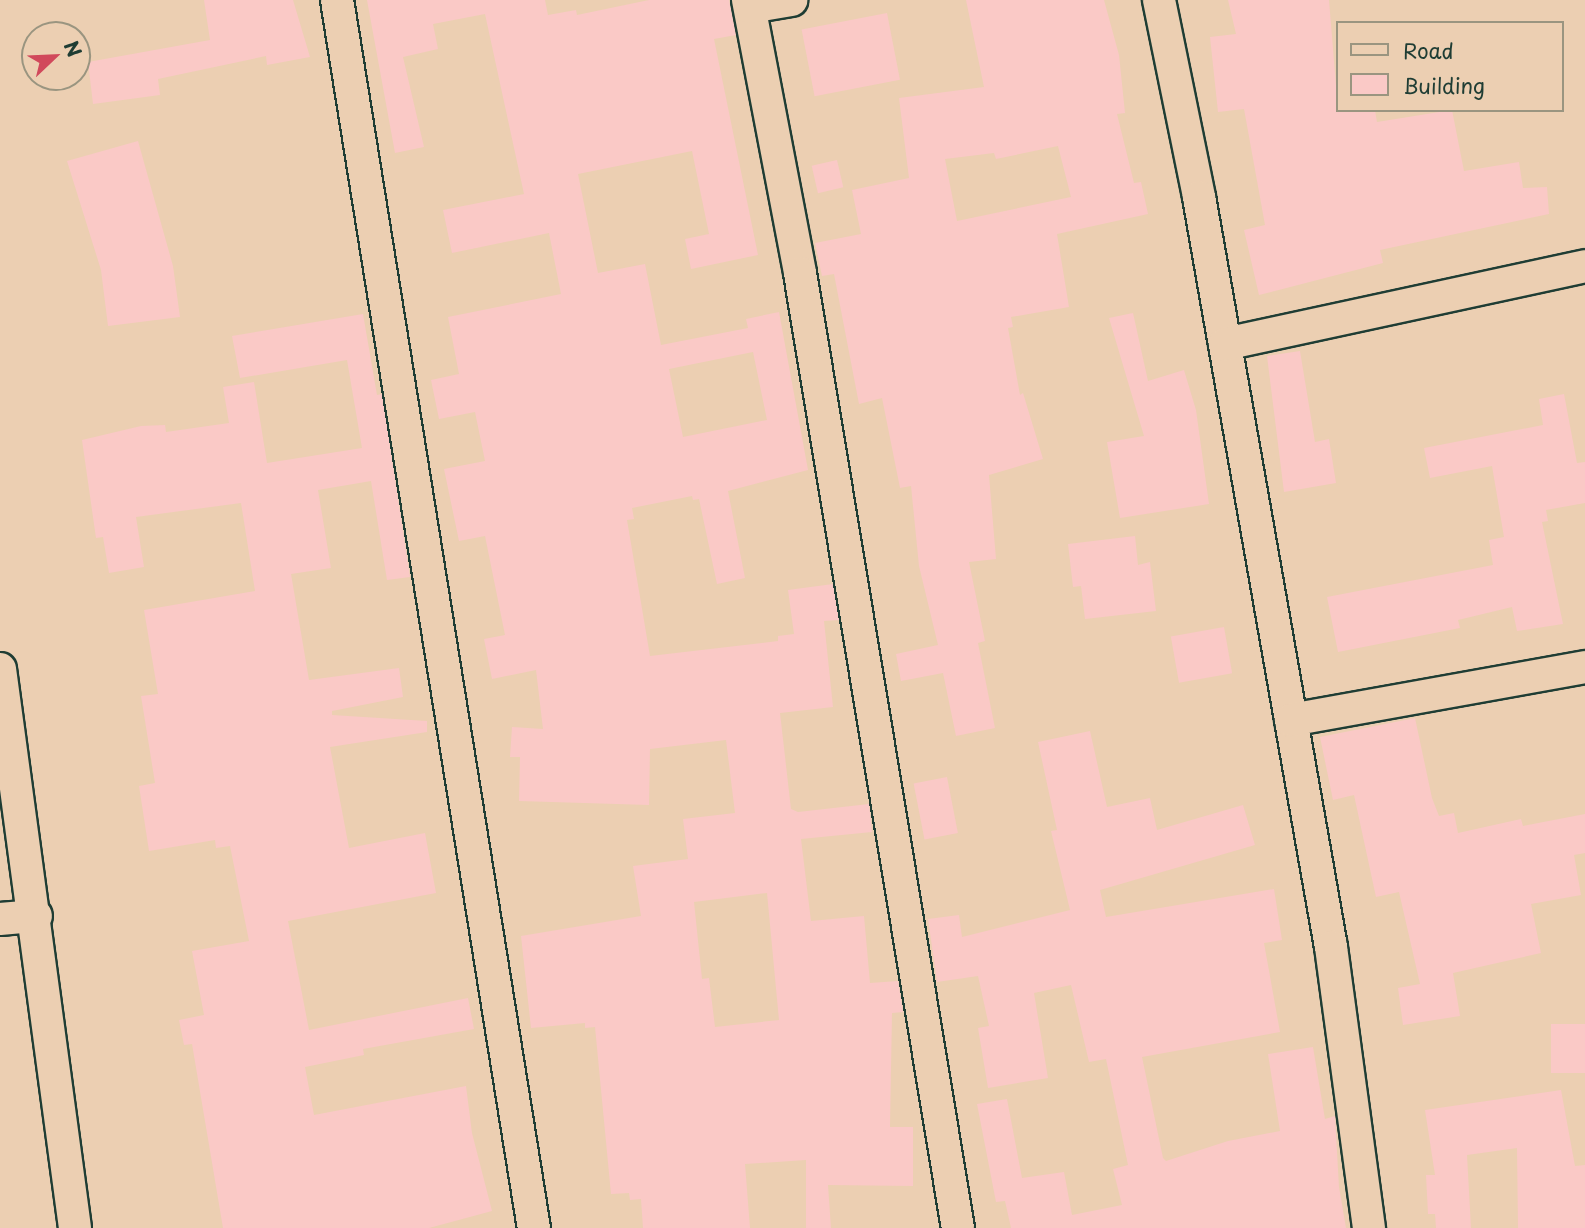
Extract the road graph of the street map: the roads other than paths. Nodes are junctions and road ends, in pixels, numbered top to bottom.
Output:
1 (337, 0) edge
2 (791, 0) edge
3 (1159, 0) edge
4 (749, 3) edge
5 (1585, 266) edge
6 (1225, 344) junction
7 (1585, 667) edge
8 (0, 669) edge
9 (1291, 720) junction
10 (36, 916) junction
11 (0, 919) edge
12 (75, 1228) edge
13 (534, 1228) edge
14 (957, 1228) edge
15 (1369, 1228) edge

1 - 13 street
2 - 4 street
3 - 6 street
4 - 14 street
5 - 6 street
6 - 9 street
7 - 9 street
8 - 10 street
9 - 15 street
10 - 11 street
10 - 12 street

